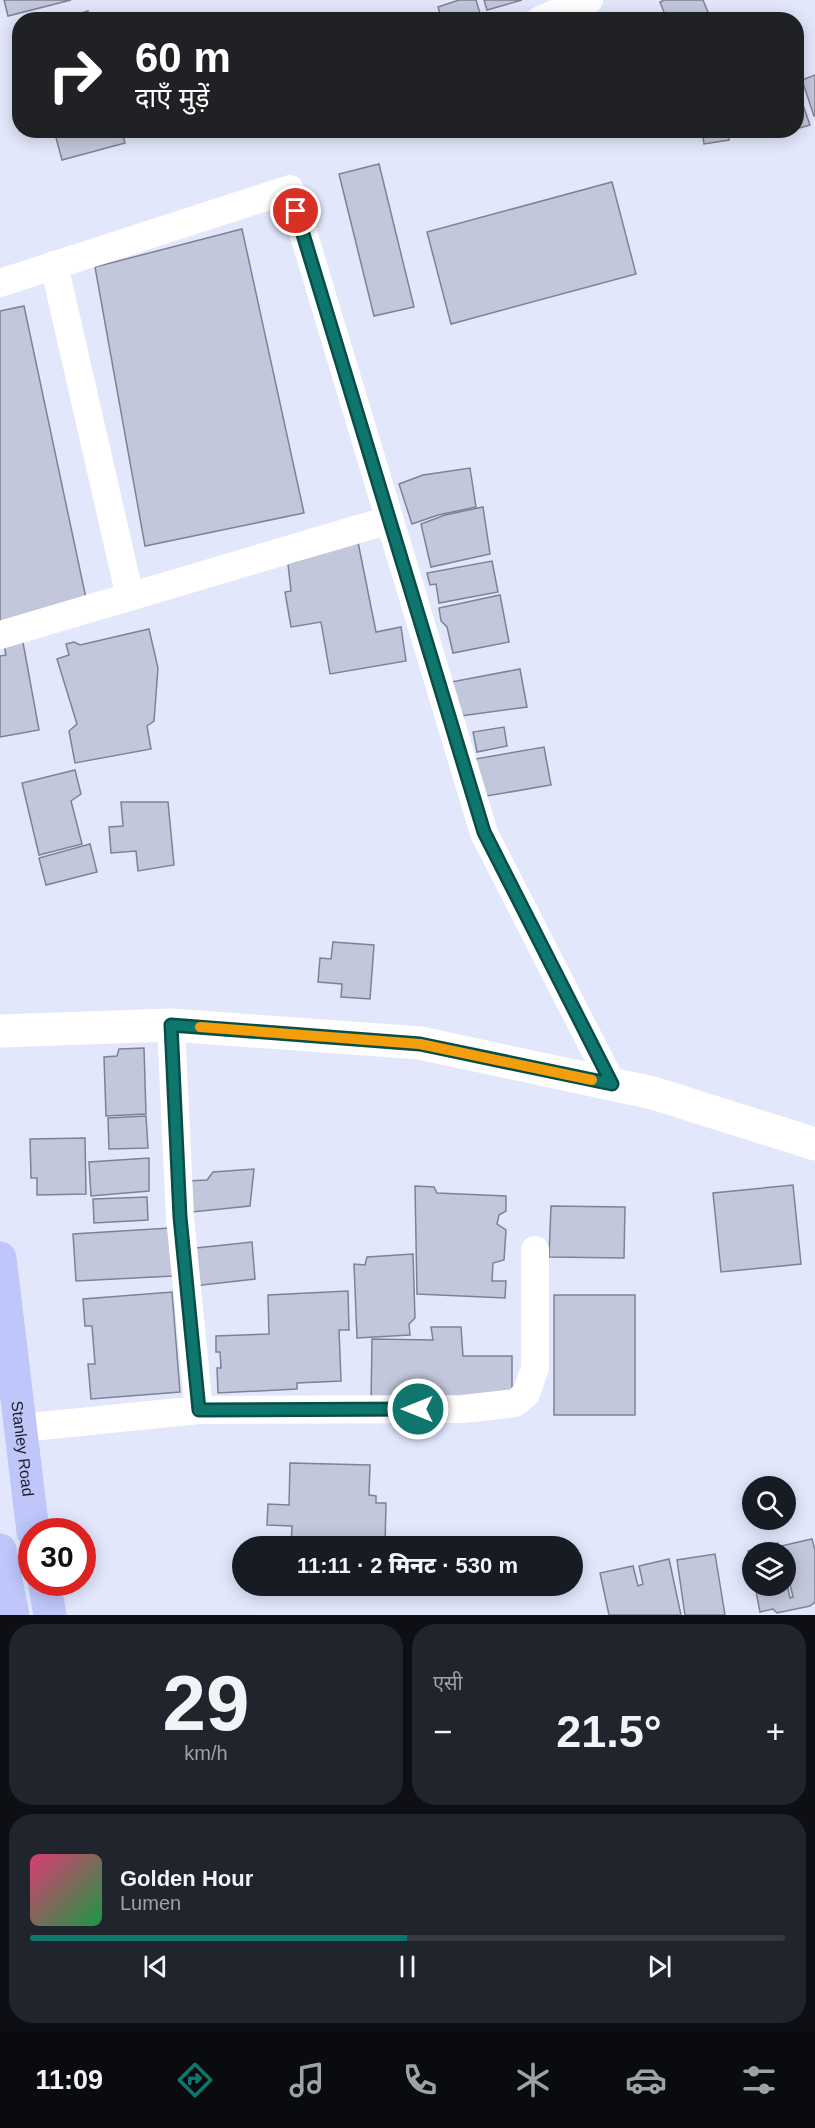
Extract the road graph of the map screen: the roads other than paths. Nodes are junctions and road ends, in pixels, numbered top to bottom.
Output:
1 (589, 0) edge
2 (560, 12) edge
3 (54, 265) junction
4 (0, 283) edge
5 (389, 520) junction
6 (130, 597) junction
7 (0, 635) edge
8 (171, 1025) junction
9 (0, 1031) edge
10 (612, 1084) junction
11 (815, 1144) edge
12 (535, 1250) dead end
13 (0, 1258) edge
14 (199, 1410) junction
15 (21, 1428) junction
16 (31, 1518) edge
17 (1, 1565) edge
18 (47, 1596) edge
19 (13, 1615) edge
20 (50, 1615) edge

1 - 2 street
3 - 4 street
3 - 5 street
3 - 6 street
5 - 6 street
5 - 10 street
6 - 7 street
8 - 9 street
8 - 10 street
8 - 14 street
10 - 11 street
12 - 14 street
13 - 15 main road, Stanley Road
14 - 15 street
15 - 16 main road, Stanley Road
17 - 19 main road
18 - 20 main road

